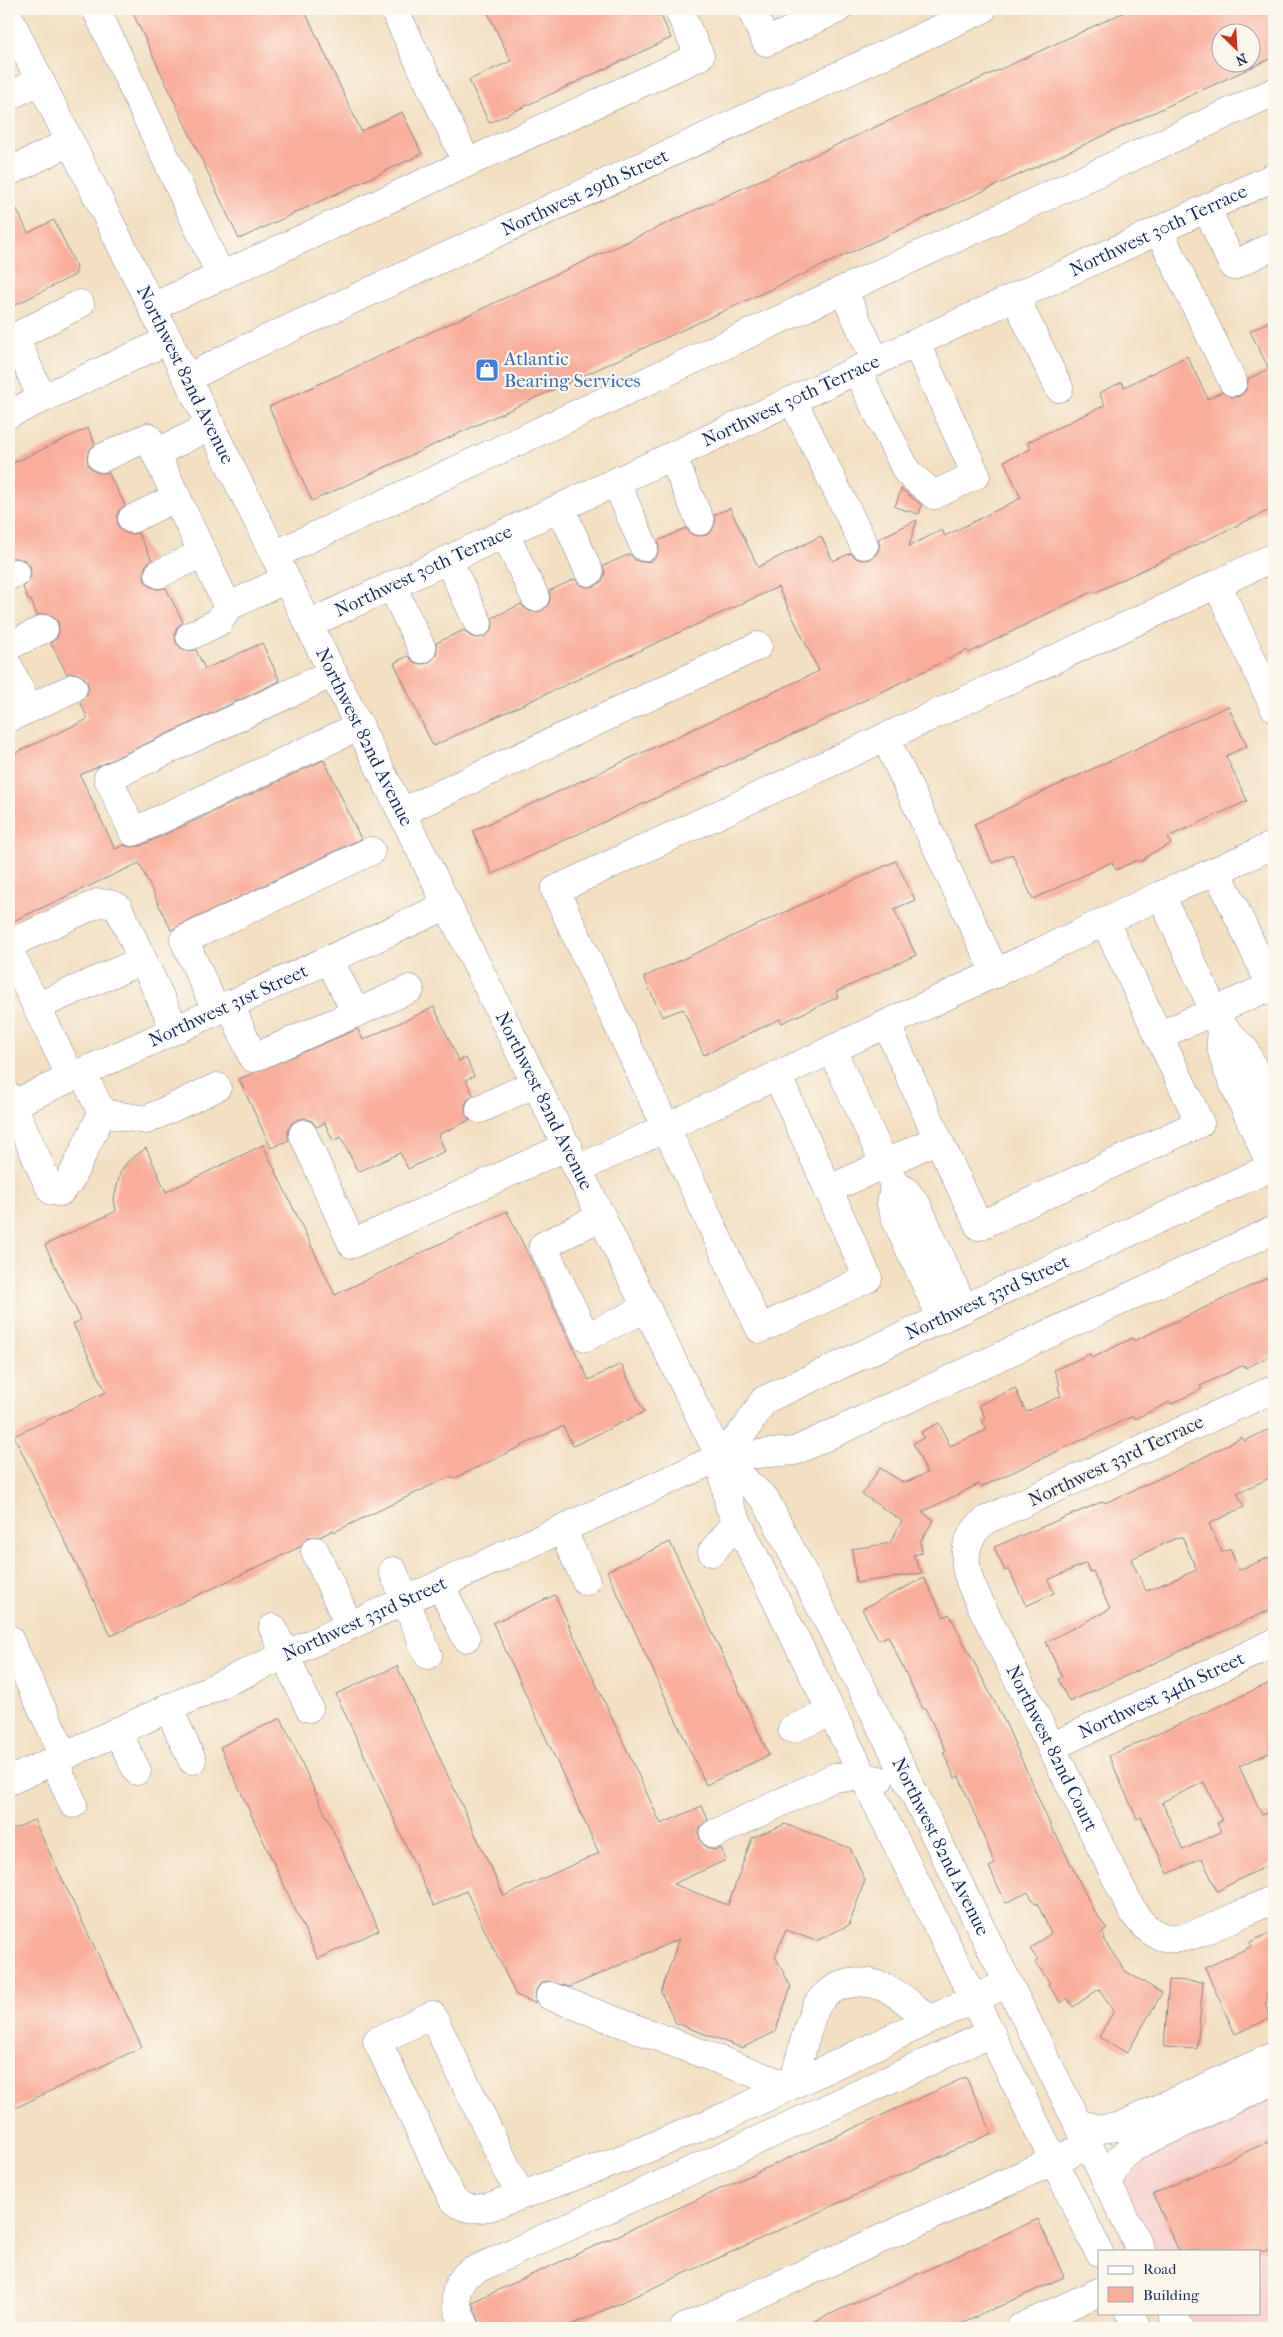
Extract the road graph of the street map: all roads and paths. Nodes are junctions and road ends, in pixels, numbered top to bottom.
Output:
1 (96, 9) edge
2 (394, 9) edge
3 (678, 9) edge
4 (751, 9) edge
5 (838, 9) edge
6 (983, 9) edge
7 (9, 18) edge
8 (40, 81) junction
9 (1274, 92) edge
10 (9, 96) edge
11 (70, 142) junction
12 (467, 163) junction
13 (9, 172) edge
14 (1274, 178) edge
15 (1207, 209) junction
16 (1159, 231) junction
17 (1274, 245) edge
18 (221, 276) junction
19 (843, 290) junction
20 (1015, 297) junction
21 (80, 304) dead end
22 (152, 307) junction
23 (169, 340) junction
24 (916, 343) junction
25 (866, 366) junction
26 (188, 378) junction
27 (1233, 382) dead end
28 (1059, 388) dead end
29 (42, 399) junction
30 (793, 401) junction
31 (9, 414) edge
32 (211, 426) junction
33 (156, 453) junction
34 (672, 456) junction
35 (102, 458) dead end
36 (616, 482) junction
37 (177, 497) junction
38 (561, 508) junction
39 (132, 518) dead end
40 (700, 521) dead end
41 (505, 534) junction
42 (864, 545) dead end
43 (644, 547) dead end
44 (202, 553) junction
45 (274, 555) junction
46 (1274, 557) edge
47 (448, 560) junction
48 (589, 572) dead end
49 (159, 574) dead end
50 (286, 579) junction
51 (1217, 584) junction
52 (392, 586) junction
53 (535, 597) dead end
54 (228, 607) junction
55 (478, 623) dead end
56 (309, 624) junction
57 (44, 629) dead end
58 (190, 636) dead end
59 (9, 646) edge
60 (758, 646) dead end
61 (422, 649) dead end
62 (9, 667) edge
63 (333, 673) junction
64 (73, 688) dead end
65 (1274, 707) edge
66 (19, 714) edge
67 (360, 726) junction
68 (885, 737) junction
69 (402, 812) junction
70 (1274, 845) edge
71 (371, 851) dead end
72 (1216, 871) junction
73 (1161, 896) junction
74 (448, 906) junction
75 (1105, 922) junction
76 (329, 959) junction
77 (143, 960) junction
78 (996, 974) junction
79 (410, 989) dead end
80 (1273, 989) edge
81 (38, 1006) junction
82 (223, 1007) junction
83 (356, 1013) junction
84 (1217, 1018) junction
85 (887, 1025) junction
86 (175, 1029) junction
87 (1158, 1036) junction
88 (832, 1050) junction
89 (77, 1074) junction
90 (777, 1076) junction
91 (536, 1083) junction
92 (217, 1087) dead end
93 (10, 1102) edge
94 (480, 1109) dead end
95 (102, 1113) junction
96 (1274, 1114) edge
97 (667, 1127) junction
98 (303, 1134) dead end
99 (938, 1139) junction
100 (573, 1157) junction
101 (1273, 1168) edge
102 (889, 1174) junction
103 (828, 1190) junction
104 (602, 1216) junction
105 (1274, 1230) edge
106 (647, 1308) junction
107 (953, 1314) junction
108 (1274, 1389) edge
109 (720, 1457) junction
110 (737, 1522) junction
111 (562, 1529) junction
112 (967, 1545) joint
113 (315, 1551) dead end
114 (712, 1552) dead end
115 (393, 1571) dead end
116 (586, 1581) dead end
117 (440, 1584) junction
118 (406, 1600) junction
119 (349, 1625) junction
120 (272, 1628) dead end
121 (466, 1638) dead end
122 (9, 1639) edge
123 (1274, 1643) edge
124 (284, 1654) junction
125 (428, 1654) dead end
126 (168, 1707) junction
127 (309, 1708) dead end
128 (832, 1712) junction
129 (792, 1729) dead end
130 (117, 1731) junction
131 (1051, 1747) junction
132 (59, 1758) junction
133 (192, 1760) dead end
134 (136, 1770) dead end
135 (863, 1777) junction
136 (9, 1781) edge
137 (73, 1804) dead end
138 (926, 1817) junction
139 (714, 1834) dead end
140 (1274, 1899) edge
141 (1008, 1983) junction
142 (550, 1996) dead end
143 (974, 1999) junction
144 (929, 2020) junction
145 (991, 2033) junction
146 (1274, 2056) edge
147 (1274, 2081) edge
148 (791, 2085) junction
149 (1083, 2134) junction
150 (1054, 2160) junction
151 (1107, 2183) junction
152 (520, 2195) junction
153 (1098, 2250) edge
154 (1140, 2250) edge
155 (1098, 2292) edge
156 (1173, 2314) edge
157 (466, 2328) edge
158 (684, 2328) edge
159 (1020, 2328) edge
160 (1180, 2328) edge

1 - 18 street
2 - 12 street
3 - 12 street
4 - 5 street
6 - 26 street, Northwest 29th Street
7 - 8 street, Northwest 82nd Avenue
8 - 10 street
8 - 11 street, Northwest 82nd Avenue
9 - 19 street
11 - 13 street
11 - 22 street, Northwest 82nd Avenue
12 - 18 street
14 - 15 street, Northwest 30th Terrace
15 - 16 street, Northwest 30th Terrace
15 - 17 street
16 - 20 street, Northwest 30th Terrace
16 - 27 street
18 - 22 street
19 - 25 street
19 - 45 street
20 - 24 street, Northwest 30th Terrace
20 - 28 street
21 - 29 street
22 - 23 street, Northwest 82nd Avenue
23 - 26 street, Northwest 82nd Avenue
23 - 29 street
24 - 25 street, Northwest 30th Terrace
24 - 25 street
25 - 30 street, Northwest 30th Terrace
26 - 32 street, Northwest 82nd Avenue
29 - 31 street
30 - 34 street, Northwest 30th Terrace
30 - 42 street
32 - 33 street
32 - 45 street, Northwest 82nd Avenue
33 - 35 street
33 - 37 street
34 - 36 street, Northwest 30th Terrace
34 - 40 street
36 - 38 street, Northwest 30th Terrace
36 - 43 street
37 - 39 street
37 - 44 street
38 - 41 street, Northwest 30th Terrace
38 - 48 street
41 - 47 street, Northwest 30th Terrace
41 - 53 street
44 - 49 street
44 - 54 street
45 - 50 street, Northwest 82nd Avenue
46 - 51 street
47 - 52 street, Northwest 30th Terrace
47 - 55 street
50 - 54 street
50 - 56 street, Northwest 82nd Avenue
51 - 65 street
51 - 68 street
52 - 56 street, Northwest 30th Terrace
52 - 61 street
54 - 58 street
56 - 63 street, Northwest 82nd Avenue
57 - 59 street
60 - 69 street
62 - 66 street
63 - 67 street, Northwest 82nd Avenue
63 - 67 street
64 - 66 street
67 - 69 street, Northwest 82nd Avenue
68 - 78 street
68 - 97 street
69 - 74 street, Northwest 82nd Avenue
70 - 72 street
71 - 82 street
72 - 73 street
72 - 80 street
73 - 75 street
73 - 84 street
74 - 76 street, Northwest 31st Street
74 - 91 street, Northwest 82nd Avenue
75 - 78 street
75 - 87 street
76 - 82 street, Northwest 31st Street
76 - 83 street
77 - 81 street
77 - 81 street
77 - 86 street
78 - 85 street
79 - 83 street
80 - 84 street
81 - 89 street
82 - 83 street
82 - 86 street, Northwest 31st Street
84 - 87 street
84 - 96 street
84 - 101 street
85 - 88 street
85 - 99 street
86 - 89 street, Northwest 31st Street
87 - 99 street
88 - 90 street
88 - 102 street
89 - 93 street, Northwest 31st Street
89 - 95 street
90 - 97 street
90 - 103 street
91 - 94 street
91 - 100 street, Northwest 82nd Avenue
92 - 95 street
93 - 95 street
97 - 100 street
97 - 103 street
98 - 100 street
99 - 102 street
100 - 104 street, Northwest 82nd Avenue
101 - 107 street, Northwest 33rd Street
102 - 103 street
102 - 107 street
104 - 106 street, Northwest 82nd Avenue
104 - 106 street
105 - 109 street, Northwest 33rd Street
106 - 109 street, Northwest 82nd Avenue
107 - 109 street, Northwest 33rd Street
108 - 112 street, Northwest 33rd Terrace
109 - 110 street, Northwest 82nd Avenue
109 - 111 street, Northwest 33rd Street
109 - 138 street, Northwest 82nd Avenue
110 - 114 street
110 - 128 street, Northwest 82nd Avenue
111 - 116 street
111 - 117 street, Northwest 33rd Street
112 - 131 street, Northwest 82nd Court
113 - 119 street
115 - 118 street
117 - 118 street, Northwest 33rd Street
117 - 121 street
118 - 119 street, Northwest 33rd Street
118 - 125 street
119 - 124 street, Northwest 33rd Street
120 - 124 street
122 - 132 street
123 - 131 street, Northwest 34th Street
124 - 126 street, Northwest 33rd Street
124 - 127 street
126 - 130 street, Northwest 33rd Street
126 - 133 street
128 - 129 street
128 - 135 street, Northwest 82nd Avenue
130 - 132 street, Northwest 33rd Street
130 - 134 street
131 - 140 street, Northwest 82nd Court
132 - 136 street, Northwest 33rd Street
132 - 137 street
135 - 138 street
135 - 139 street
135 - 143 street, Northwest 82nd Avenue
138 - 141 street, Northwest 82nd Avenue
141 - 143 street
141 - 149 street, Northwest 82nd Avenue
142 - 148 street
143 - 144 street
143 - 145 street, Northwest 82nd Avenue
144 - 148 street
144 - 148 street
145 - 150 street, Northwest 82nd Avenue
145 - 157 street
146 - 149 street
147 - 151 street
148 - 152 street
149 - 150 street
149 - 151 street, Northwest 82nd Avenue
150 - 153 street, Northwest 82nd Avenue
150 - 158 street
151 - 154 street, Northwest 82nd Avenue
152 - 152 street
155 - 159 street
156 - 160 street

